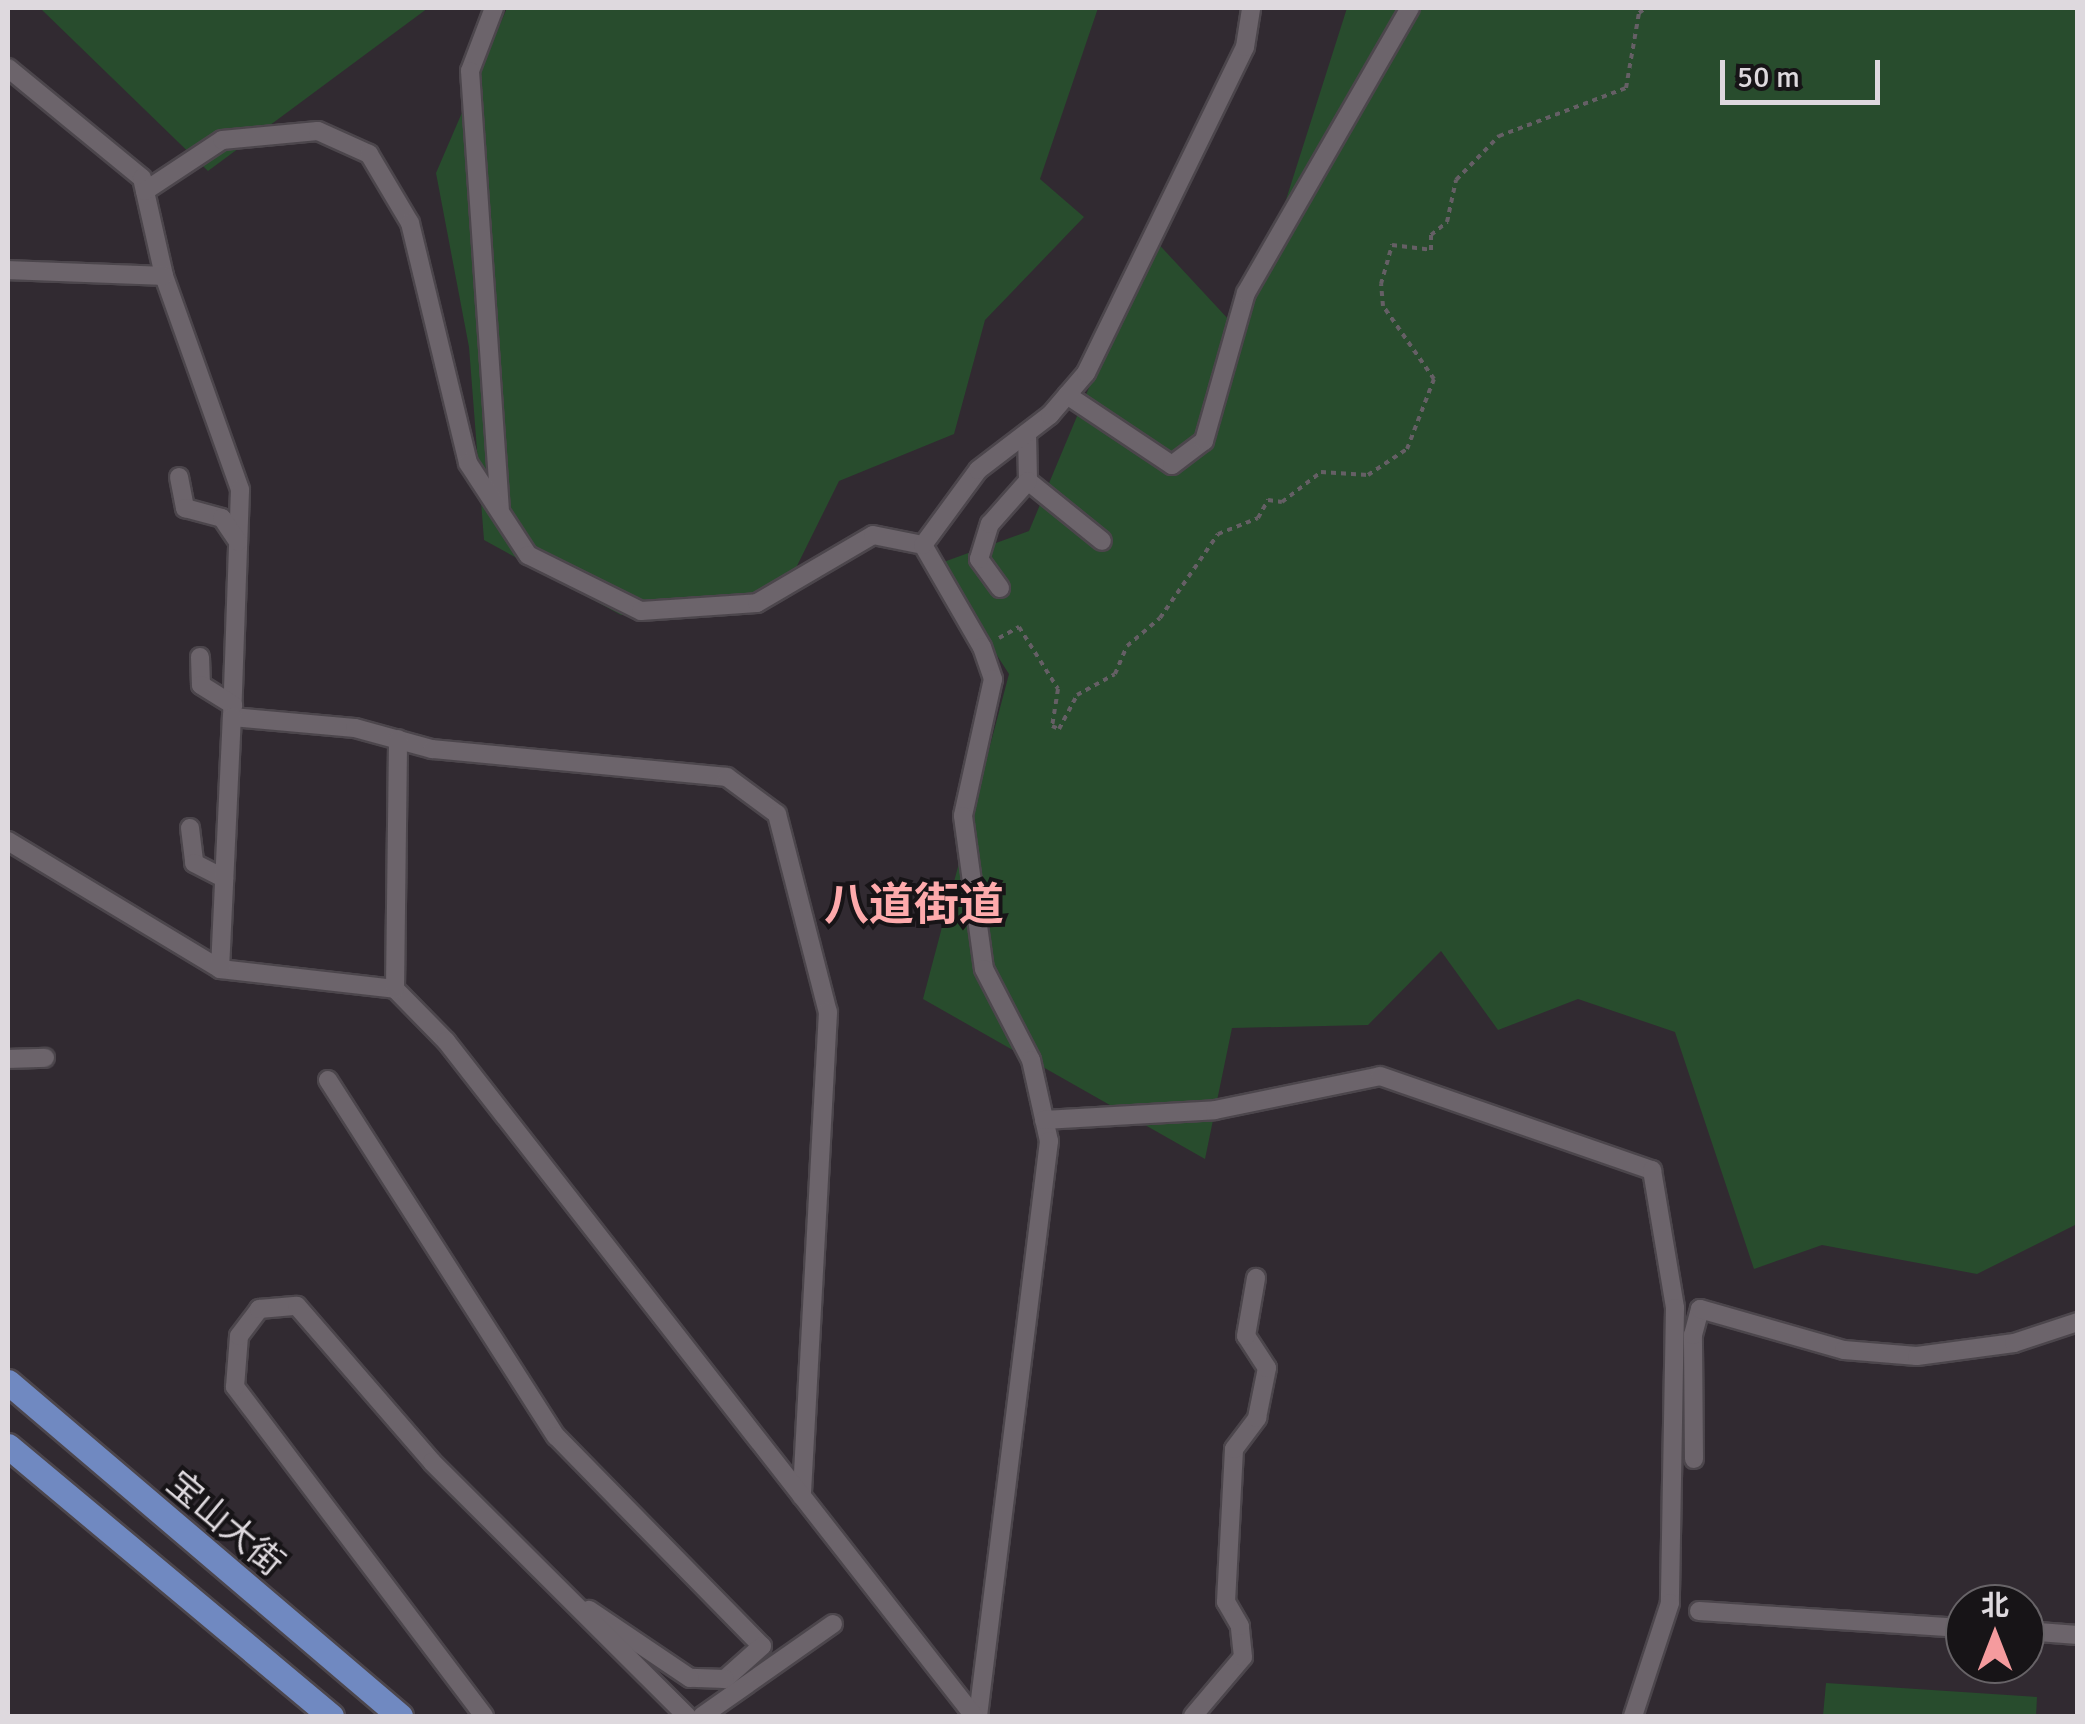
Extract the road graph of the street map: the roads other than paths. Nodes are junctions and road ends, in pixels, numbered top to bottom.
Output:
1 (494, 8) edge
2 (1251, 8) edge
3 (1410, 8) edge
4 (8, 68) edge
5 (144, 191) junction
6 (8, 270) edge
7 (164, 276) junction
8 (1067, 395) junction
9 (1026, 433) junction
10 (179, 477) dead end
11 (1028, 481) junction
12 (500, 513) junction
13 (1102, 541) dead end
14 (238, 542) junction
15 (923, 545) junction
16 (1000, 588) dead end
17 (200, 657) dead end
18 (232, 711) junction
19 (398, 740) junction
20 (190, 828) dead end
21 (8, 841) edge
22 (224, 878) junction
23 (220, 968) junction
24 (395, 988) junction
25 (45, 1058) dead end
26 (8, 1060) edge
27 (328, 1080) dead end
28 (1044, 1120) junction
29 (1256, 1278) dead end
30 (2078, 1322) edge
31 (8, 1382) edge
32 (8, 1446) edge
33 (1694, 1459) dead end
34 (802, 1496) junction
35 (556, 1587) junction
36 (1699, 1611) dead end
37 (833, 1624) dead end
38 (1945, 1627) edge
39 (2045, 1633) edge
40 (2078, 1635) edge
41 (331, 1716) edge
42 (400, 1716) edge
43 (484, 1716) edge
44 (687, 1716) edge
45 (702, 1716) edge
46 (976, 1716) edge
47 (1193, 1716) edge
48 (1633, 1716) edge

1 - 12 street
2 - 8 street
3 - 8 street
4 - 5 street
5 - 7 street
5 - 12 street
6 - 7 street
7 - 14 street
8 - 9 street
9 - 11 street
9 - 15 street
10 - 14 street
11 - 13 street
11 - 16 street
12 - 15 street
14 - 18 street
15 - 28 street
17 - 18 street
18 - 19 street
18 - 22 street
19 - 24 street
19 - 34 street
20 - 22 street
21 - 23 street
22 - 23 street
23 - 24 street
24 - 34 street
25 - 26 street
27 - 35 street
28 - 46 street
28 - 48 street
29 - 47 street
30 - 33 street
31 - 42 main road, 宝山大街
32 - 41 main road
34 - 46 street
35 - 43 street
35 - 44 street
36 - 38 street
37 - 45 street
39 - 40 street

